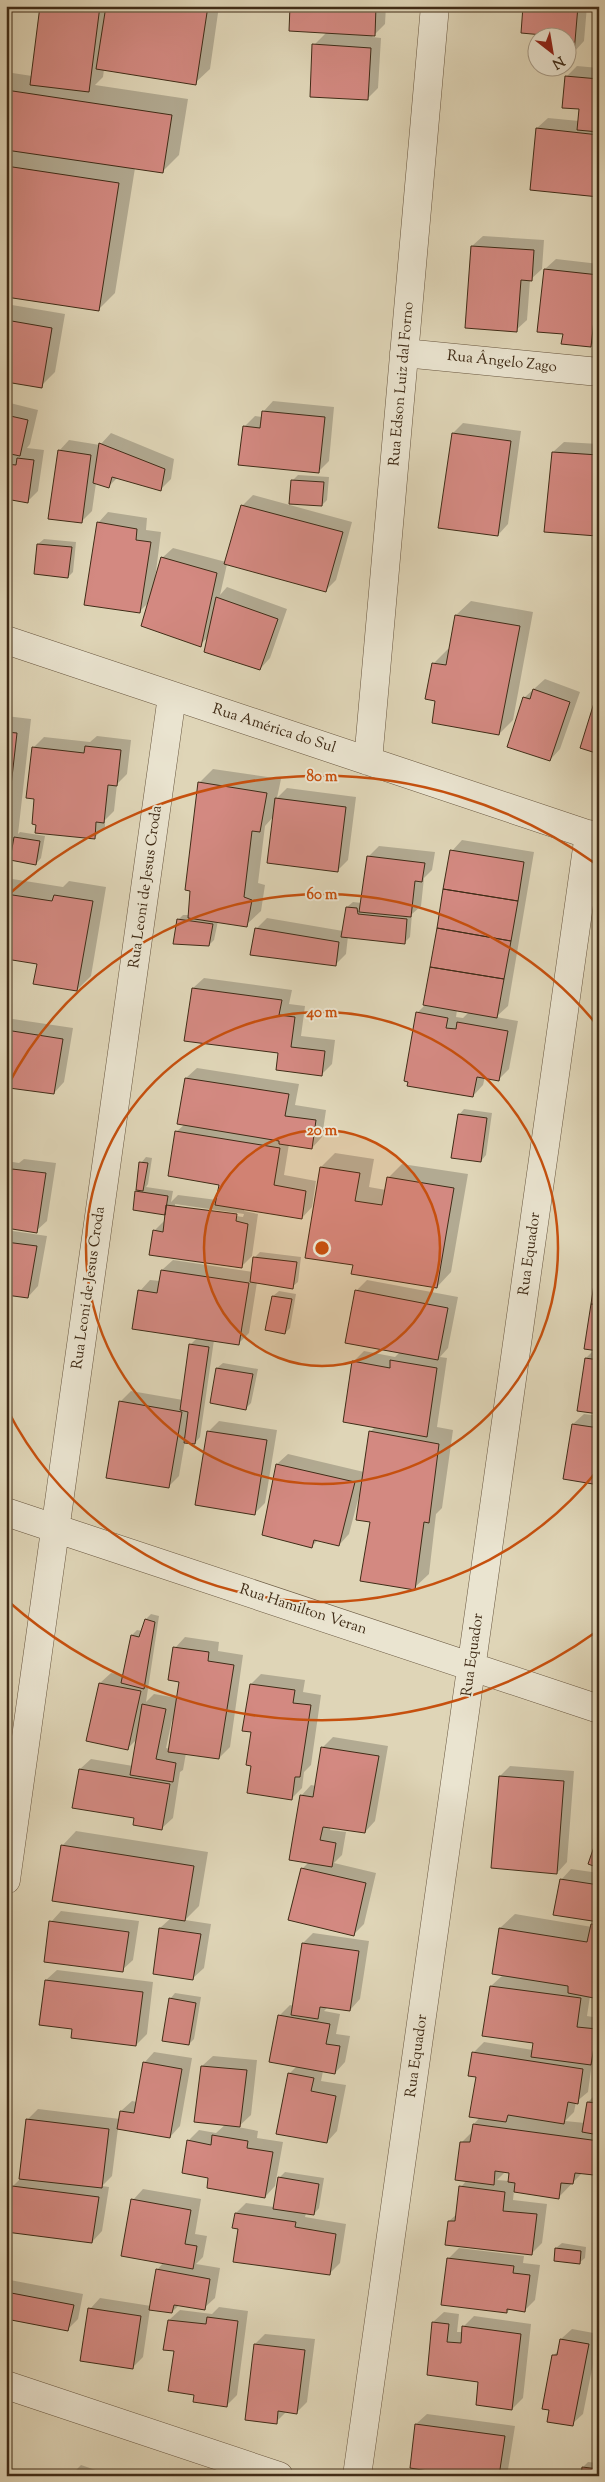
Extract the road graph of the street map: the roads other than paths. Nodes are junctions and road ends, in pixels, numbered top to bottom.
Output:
1 (435, 6) edge
2 (404, 353) junction
3 (599, 372) edge
4 (6, 640) edge
5 (172, 696) junction
6 (368, 761) junction
7 (594, 836) edge
8 (6, 1512) edge
9 (56, 1528) junction
10 (472, 1666) junction
11 (599, 1709) edge
12 (6, 1880) edge
13 (6, 2385) edge
14 (279, 2476) edge
15 (358, 2476) edge

1 - 2 street, Rua Edson Luiz dal Forno
2 - 3 street, Rua Ângelo Zago
2 - 6 street, Rua Edson Luiz dal Forno
4 - 5 street, Rua América do Sul
5 - 6 street, Rua América do Sul
5 - 9 street, Rua Leoni de Jesus Croda
6 - 7 street, Rua América do Sul
7 - 10 street, Rua Equador
8 - 9 street, Rua Hamilton Veran
9 - 10 street, Rua Hamilton Veran
9 - 12 street, Rua Leoni de Jesus Croda
10 - 11 street, Rua Hamilton Veran
10 - 15 street, Rua Equador
13 - 14 street

